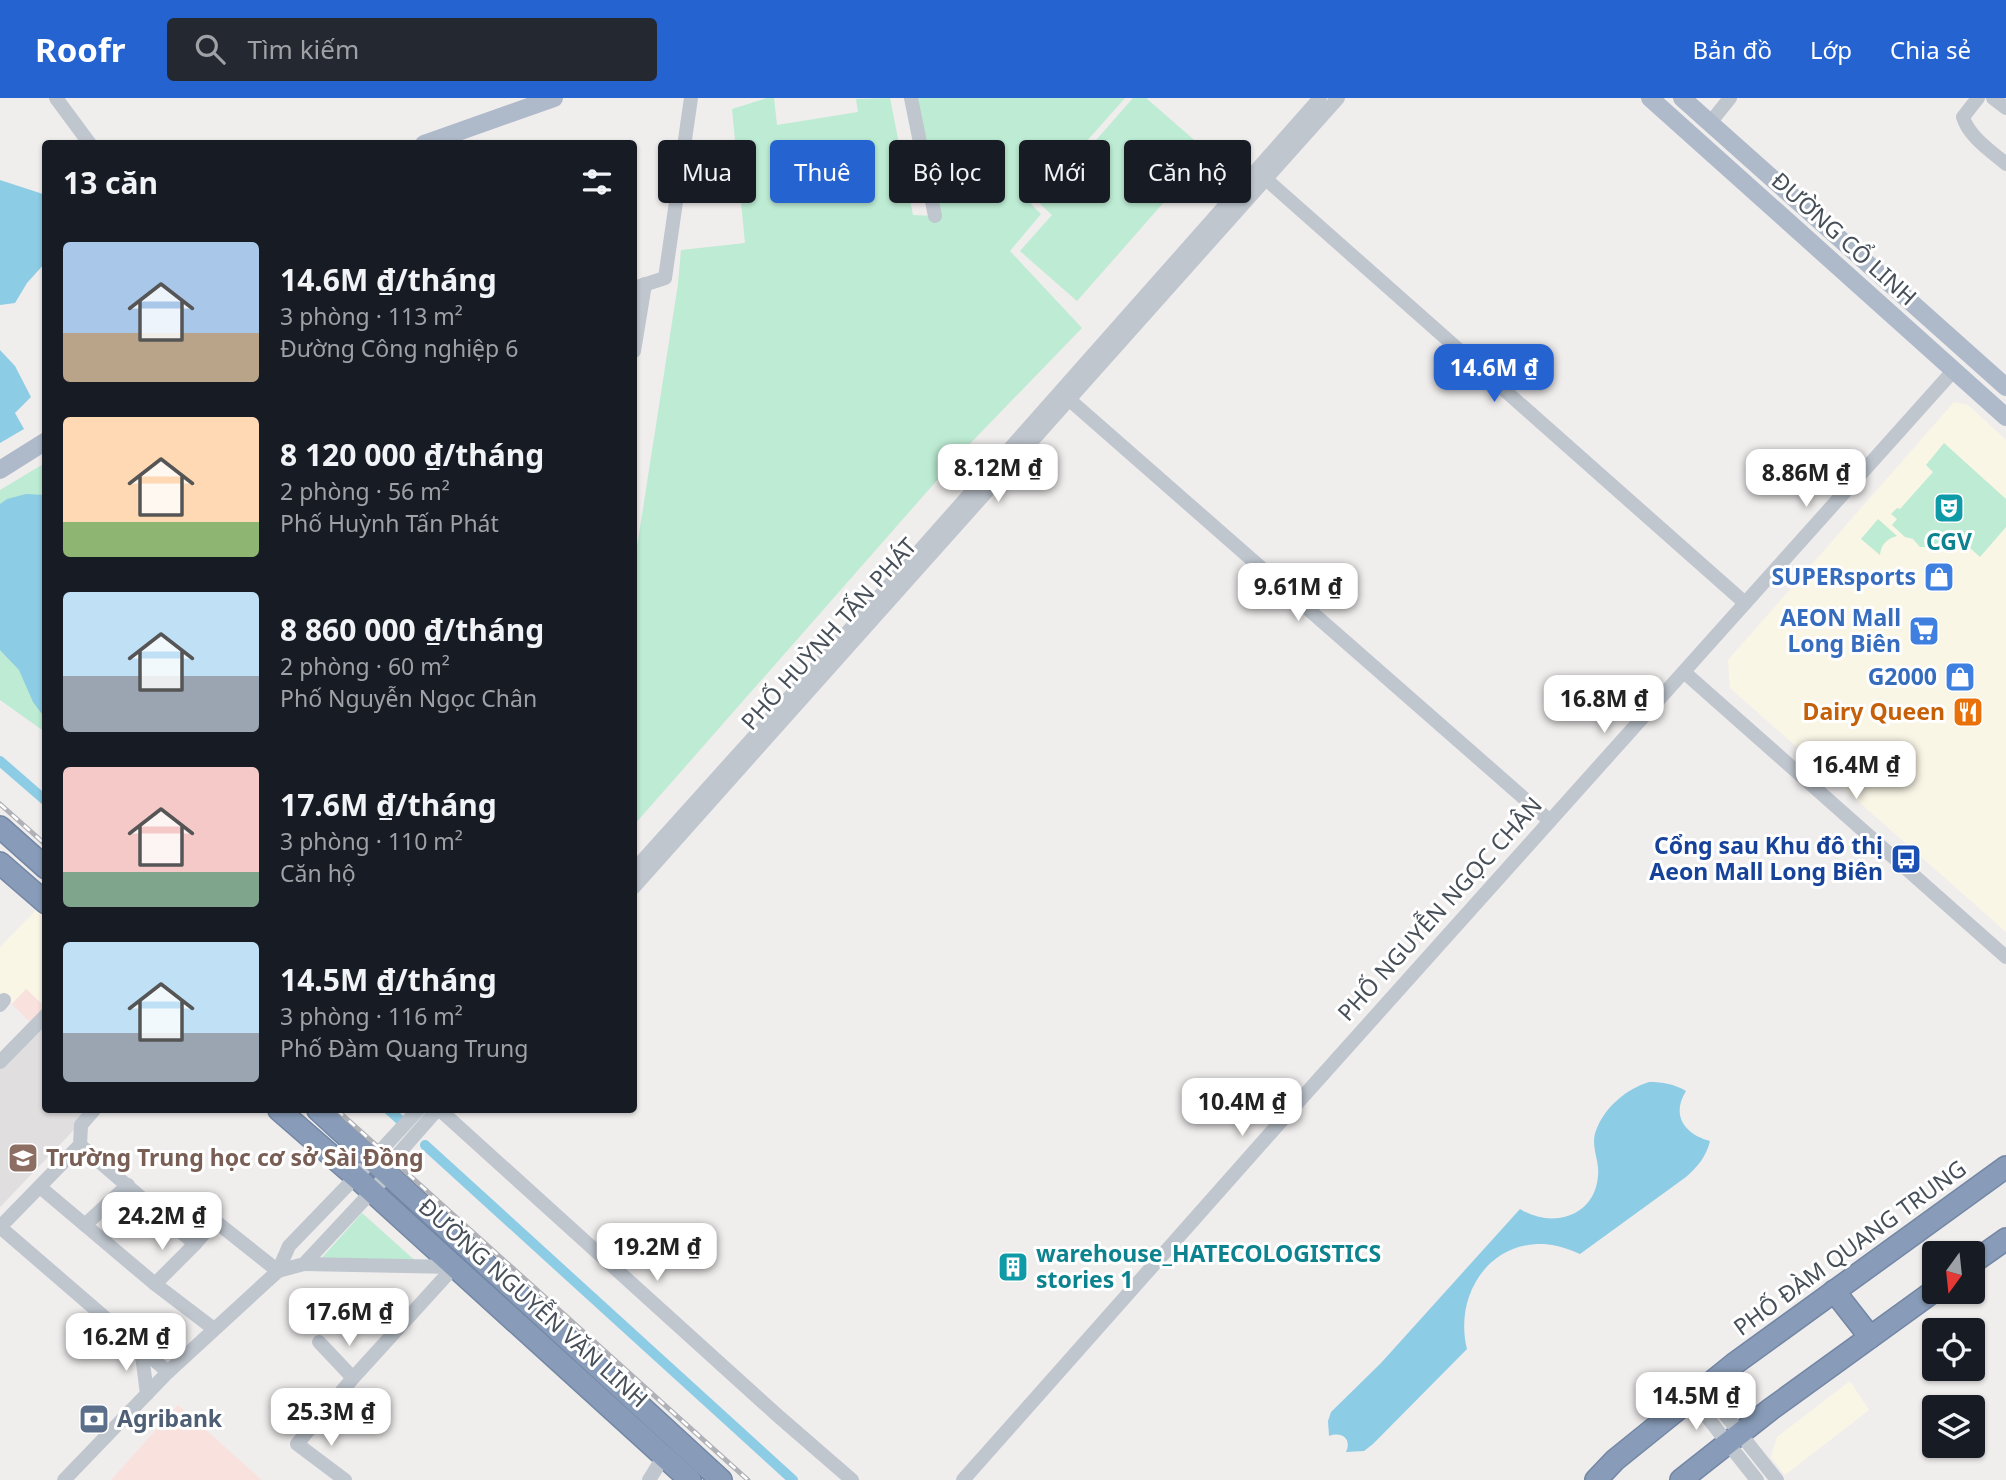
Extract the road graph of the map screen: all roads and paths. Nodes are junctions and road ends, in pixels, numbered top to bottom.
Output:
1 (56, 98) edge
2 (554, 98) edge
3 (691, 98) edge
4 (911, 98) edge
5 (1320, 98) edge
6 (1338, 98) edge
7 (1650, 98) edge
8 (1682, 98) edge
9 (1730, 98) edge
10 (1978, 98) edge
11 (1993, 98) edge
12 (2006, 108) edge
13 (1710, 123) junction
14 (87, 140) edge
15 (435, 140) edge
16 (2006, 164) edge
17 (1261, 174) junction
18 (935, 216) dead end
19 (639, 286) edge
20 (637, 312) edge
21 (1954, 370) junction
22 (2006, 387) edge
23 (1065, 395) junction
24 (2006, 417) edge
25 (42, 444) edge
26 (0, 470) edge
27 (1745, 603) junction
28 (1684, 672) junction
29 (697, 808) junction
30 (1550, 821) junction
31 (0, 827) edge
32 (0, 863) edge
33 (42, 864) edge
34 (637, 867) edge
35 (637, 883) edge
36 (42, 900) edge
37 (2006, 957) edge
38 (42, 1019) edge
39 (0, 1062) edge
40 (91, 1113) edge
41 (282, 1113) edge
42 (321, 1113) edge
43 (416, 1113) edge
44 (435, 1113) edge
45 (441, 1113) edge
46 (80, 1145) junction
47 (381, 1166) junction
48 (2006, 1167) edge
49 (356, 1177) junction
50 (128, 1185) junction
51 (40, 1186) junction
52 (372, 1191) junction
53 (85, 1225) junction
54 (0, 1227) edge
55 (2006, 1239) edge
56 (195, 1244) junction
57 (1985, 1254) edge
58 (304, 1264) junction
59 (454, 1267) junction
60 (278, 1271) junction
61 (155, 1284) junction
62 (1835, 1291) junction
63 (524, 1299) junction
64 (1922, 1300) edge
65 (509, 1315) junction
66 (214, 1329) junction
67 (1870, 1337) junction
68 (319, 1342) dead end
69 (141, 1347) junction
70 (169, 1372) junction
71 (353, 1378) junction
72 (1698, 1393) junction
73 (147, 1394) junction
74 (1734, 1438) junction
75 (664, 1456) junction
76 (64, 1480) edge
77 (345, 1480) edge
78 (649, 1480) edge
79 (690, 1480) edge
80 (721, 1480) edge
81 (852, 1480) edge
82 (963, 1480) edge
83 (1596, 1480) edge
84 (1681, 1480) edge
85 (1757, 1480) edge
86 (1777, 1480) edge

1 - 14 street
2 - 15 main road
3 - 19 street
4 - 18 street
5 - 17 street, PHỐ HUỲNH TẤN PHÁT
6 - 17 street, PHỐ HUỲNH TẤN PHÁT
7 - 21 main road, ĐƯỜNG CỔ LINH
8 - 13 main road, ĐƯỜNG CỔ LINH
9 - 13 street
10 - 16 street
11 - 12 street
13 - 22 main road, ĐƯỜNG CỔ LINH
17 - 23 street, PHỐ HUỲNH TẤN PHÁT
17 - 27 street
19 - 20 street
21 - 24 main road, ĐƯỜNG CỔ LINH
21 - 27 street, PHỐ NGUYỄN NGỌC CHÂN
23 - 29 street, PHỐ HUỲNH TẤN PHÁT
23 - 30 street
25 - 26 main road
27 - 28 street, PHỐ NGUYỄN NGỌC CHÂN
28 - 30 street, PHỐ NGUYỄN NGỌC CHÂN
28 - 37 street
29 - 34 street, PHỐ HUỲNH TẤN PHÁT
29 - 35 street, PHỐ HUỲNH TẤN PHÁT
30 - 82 street, PHỐ NGUYỄN NGỌC CHÂN
31 - 33 highway
32 - 36 highway
38 - 39 street
40 - 46 street
41 - 49 highway, ĐƯỜNG NGUYỄN VĂN LINH
42 - 47 highway, ĐƯỜNG NGUYỄN VĂN LINH
43 - 47 street
44 - 47 street
45 - 81 street
46 - 50 street
46 - 51 street
47 - 49 street
47 - 52 street
47 - 63 highway, ĐƯỜNG NGUYỄN VĂN LINH
48 - 62 highway, PHỐ ĐÀM QUANG TRUNG
49 - 52 highway, ĐƯỜNG NGUYỄN VĂN LINH
49 - 60 street
50 - 53 street
50 - 56 street
51 - 53 street
51 - 54 street
52 - 58 street
52 - 59 highway, ĐƯỜNG NGUYỄN VĂN LINH
53 - 61 street
54 - 69 street
55 - 57 highway
56 - 60 street
56 - 61 street
58 - 59 street
58 - 60 street
59 - 65 highway, ĐƯỜNG NGUYỄN VĂN LINH
59 - 71 street
60 - 66 street
61 - 66 street
62 - 67 highway
62 - 72 highway, PHỐ ĐÀM QUANG TRUNG
63 - 65 highway
63 - 80 highway, ĐƯỜNG NGUYỄN VĂN LINH
64 - 67 highway
65 - 75 highway, ĐƯỜNG NGUYỄN VĂN LINH
66 - 70 street
67 - 74 highway
68 - 71 street
69 - 70 street
69 - 73 street
70 - 73 street
71 - 77 street
72 - 74 street
72 - 83 highway, PHỐ ĐÀM QUANG TRUNG
73 - 76 street
74 - 84 highway
74 - 85 street
74 - 86 street
75 - 78 street
75 - 79 highway, ĐƯỜNG NGUYỄN VĂN LINH

